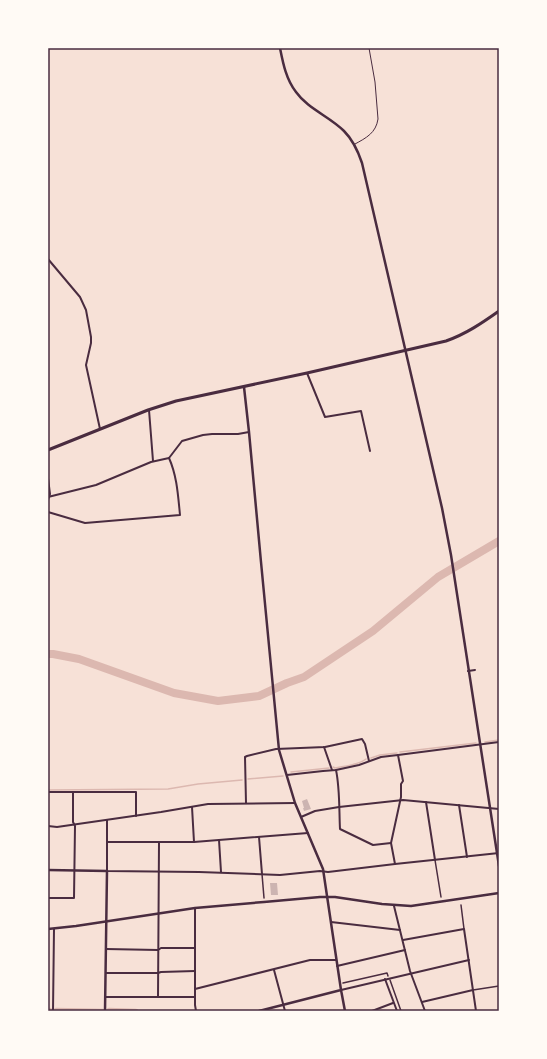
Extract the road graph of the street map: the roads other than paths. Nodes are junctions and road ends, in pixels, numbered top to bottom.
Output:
1 (280, 48) edge
2 (369, 48) edge
3 (354, 144) junction
4 (48, 258) edge
5 (499, 311) edge
6 (406, 351) junction
7 (307, 374) junction
8 (244, 387) junction
9 (148, 410) junction
10 (100, 429) junction
11 (250, 432) junction
12 (48, 450) edge
13 (370, 451) dead end
14 (169, 458) junction
15 (153, 461) junction
16 (48, 478) edge
17 (48, 498) edge
18 (48, 512) edge
19 (475, 670) dead end
20 (468, 671) junction
21 (499, 742) edge
22 (480, 745) junction
23 (324, 747) junction
24 (279, 750) junction
25 (398, 755) junction
26 (369, 761) junction
27 (332, 770) junction
28 (336, 770) junction
29 (287, 775) junction
30 (48, 792) edge
31 (73, 792) junction
32 (400, 800) junction
33 (426, 802) junction
34 (295, 803) junction
35 (246, 804) junction
36 (459, 805) junction
37 (192, 807) junction
38 (339, 807) junction
39 (490, 808) junction
40 (499, 809) edge
41 (136, 816) junction
42 (301, 817) junction
43 (107, 820) junction
44 (74, 824) junction
45 (48, 826) edge
46 (308, 833) junction
47 (260, 837) junction
48 (219, 840) junction
49 (107, 842) junction
50 (194, 842) junction
51 (159, 843) junction
52 (391, 843) junction
53 (498, 853) edge
54 (466, 857) junction
55 (435, 860) junction
56 (394, 864) junction
57 (499, 866) edge
58 (48, 870) edge
59 (74, 871) junction
60 (107, 871) junction
61 (159, 871) junction
62 (221, 872) junction
63 (324, 872) junction
64 (262, 874) junction
65 (499, 893) edge
66 (328, 897) junction
67 (441, 897) dead end
68 (48, 898) edge
69 (264, 898) dead end
70 (461, 905) dead end
71 (394, 906) junction
72 (195, 908) junction
73 (158, 914) junction
74 (106, 921) junction
75 (331, 922) junction
76 (48, 929) edge
77 (54, 929) junction
78 (400, 930) junction
79 (464, 930) junction
80 (403, 940) junction
81 (195, 948) junction
82 (106, 949) junction
83 (158, 950) junction
84 (405, 950) junction
85 (336, 960) junction
86 (468, 960) junction
87 (337, 966) junction
88 (274, 969) junction
89 (195, 971) junction
90 (106, 973) junction
91 (158, 973) junction
92 (412, 973) junction
93 (388, 976) dead end
94 (385, 979) junction
95 (390, 980) dead end
96 (343, 983) dead end
97 (499, 986) edge
98 (195, 989) junction
99 (341, 990) junction
100 (473, 990) junction
101 (106, 997) junction
102 (158, 998) junction
103 (195, 998) junction
104 (422, 1002) junction
105 (394, 1003) junction
106 (283, 1005) junction
107 (53, 1011) edge
108 (106, 1011) edge
109 (196, 1011) edge
110 (259, 1011) edge
111 (285, 1011) edge
112 (345, 1011) edge
113 (372, 1011) edge
114 (397, 1011) edge
115 (401, 1011) edge
116 (425, 1011) edge
117 (476, 1011) edge

1 - 3 street
2 - 3 lane
3 - 6 street
4 - 10 street
5 - 6 main road
6 - 7 main road
6 - 20 street
7 - 8 main road
7 - 13 street
8 - 9 main road
8 - 11 street
9 - 10 main road
9 - 15 street
10 - 12 main road
11 - 14 street
11 - 24 street
14 - 15 street
14 - 18 street
15 - 17 street
16 - 17 street
19 - 20 street
20 - 22 street
21 - 22 street
22 - 25 street
22 - 39 street
23 - 24 street
23 - 26 street
23 - 27 street
24 - 29 street
24 - 35 street
25 - 26 street
25 - 32 street
26 - 28 street
27 - 28 street
27 - 29 street
28 - 38 street
29 - 34 street
30 - 31 street
31 - 41 street
31 - 44 street
32 - 33 street
32 - 38 street
32 - 52 street
33 - 36 street
33 - 55 street
34 - 35 street
34 - 42 street
35 - 37 street
36 - 39 street
36 - 54 street
37 - 41 street
37 - 50 street
38 - 42 street
38 - 52 street
39 - 40 street
39 - 53 street
41 - 43 street
42 - 46 street
43 - 44 street
43 - 49 street
44 - 45 street
44 - 59 street
46 - 47 street
46 - 63 street
47 - 48 street
47 - 64 street
48 - 50 street
48 - 62 street
49 - 51 street
49 - 60 street
50 - 51 street
51 - 61 street
52 - 56 street
53 - 54 street
53 - 57 street
54 - 55 street
55 - 56 street
55 - 67 street
56 - 63 street
58 - 59 street
59 - 60 street
59 - 68 street
60 - 61 street
60 - 74 street
61 - 62 street
61 - 73 street
62 - 64 street
63 - 64 street
63 - 66 street
64 - 69 street
65 - 71 street
66 - 71 street
66 - 72 street
66 - 75 street
70 - 79 street
71 - 78 street
72 - 73 street
72 - 81 street
73 - 74 street
73 - 83 street
74 - 77 street
74 - 82 street
75 - 78 street
75 - 85 street
76 - 77 street
77 - 107 street
78 - 80 street
79 - 80 street
79 - 86 street
80 - 84 street
81 - 83 street
81 - 89 street
82 - 83 street
82 - 90 street
83 - 91 street
84 - 87 street
84 - 92 street
85 - 87 street
85 - 88 street
86 - 92 street
86 - 100 street
87 - 99 street
88 - 98 street
88 - 106 street
89 - 91 street
89 - 98 street
90 - 91 street
90 - 101 street
91 - 102 street
92 - 94 street
92 - 104 street
93 - 96 street
94 - 99 street
94 - 105 street
95 - 115 street
97 - 100 street
98 - 103 street
99 - 106 street
99 - 112 street
100 - 104 street
100 - 117 street
101 - 102 street
101 - 108 street
102 - 103 street
103 - 109 street
104 - 116 street
105 - 113 street
105 - 114 street
106 - 110 street
106 - 111 street

